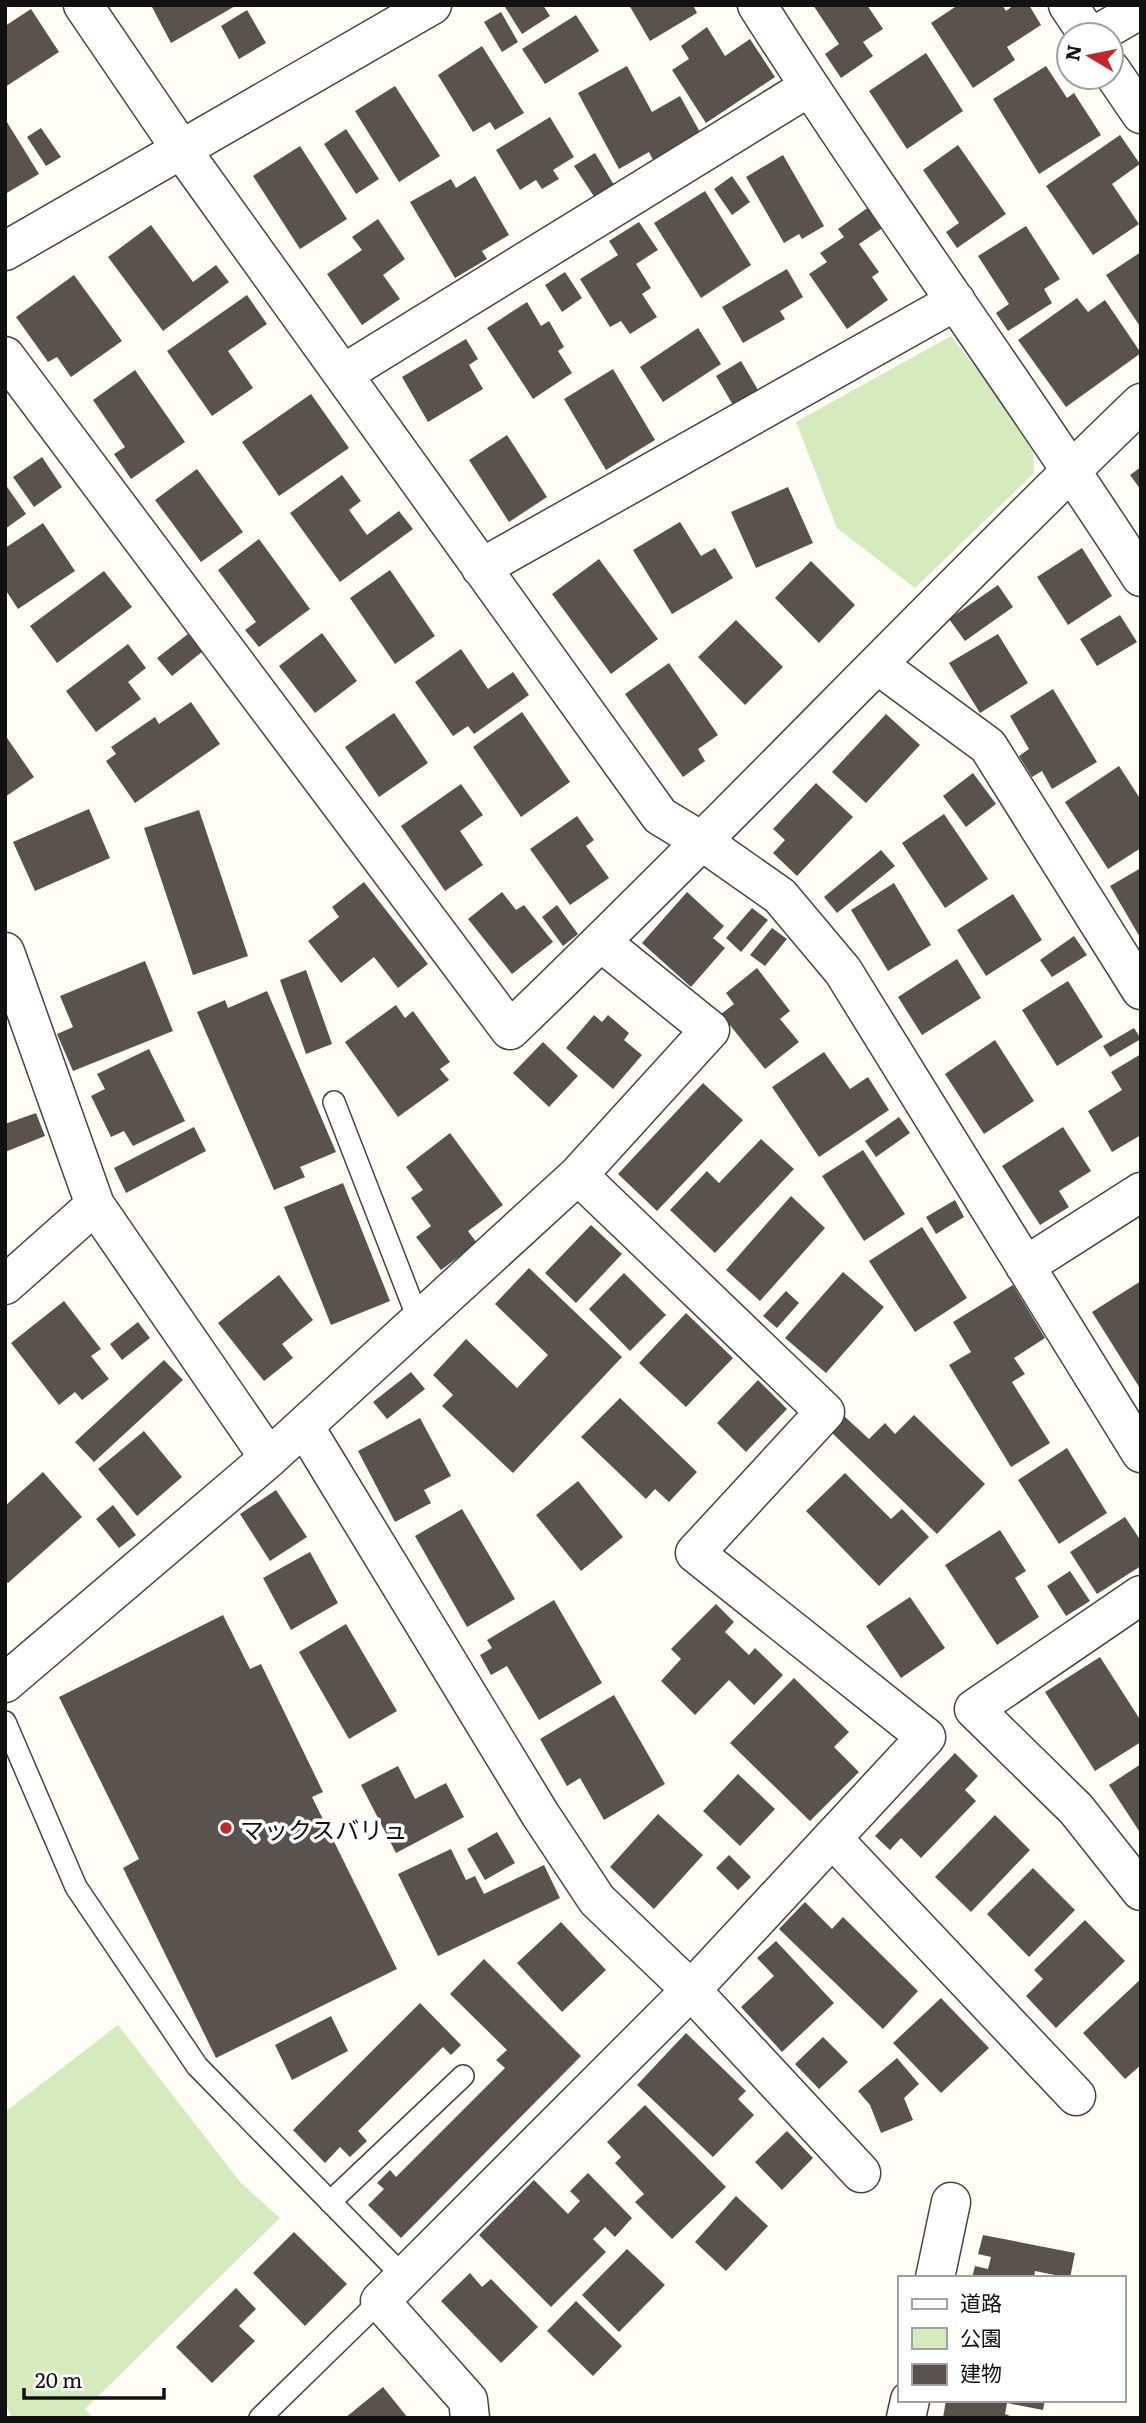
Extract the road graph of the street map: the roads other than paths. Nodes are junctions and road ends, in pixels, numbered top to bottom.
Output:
1 (83, 5) edge
2 (432, 5) edge
3 (757, 5) edge
4 (1068, 5) edge
5 (1141, 9) edge
6 (1079, 21) edge
7 (1120, 21) edge
8 (809, 87) junction
9 (1125, 91) edge
10 (1141, 114) edge
11 (181, 149) junction
12 (5, 251) edge
13 (956, 302) junction
14 (5, 356) edge
15 (343, 374) junction
16 (1141, 403) edge
17 (1072, 469) junction
18 (481, 568) junction
19 (1141, 577) edge
20 (878, 665) junction
21 (703, 842) junction
22 (601, 942) junction
23 (5, 952) edge
24 (1141, 989) edge
25 (334, 1102) dead end
26 (578, 1175) junction
27 (1141, 1192) edge
28 (95, 1205) junction
29 (1025, 1266) junction
30 (5, 1285) edge
31 (419, 1321) junction
32 (304, 1426) junction
33 (1141, 1453) edge
34 (268, 1458) junction
35 (1141, 1595) edge
36 (5, 1683) edge
37 (5, 1723) edge
38 (832, 1838) junction
39 (1141, 1891) edge
40 (691, 1990) junction
41 (463, 2076) dead end
42 (1076, 2096) dead end
43 (861, 2173) dead end
44 (330, 2202) junction
45 (951, 2202) dead end
46 (935, 2276) edge
47 (392, 2289) junction
48 (260, 2418) edge
49 (470, 2418) edge

1 - 11 street
2 - 11 street
3 - 8 street
4 - 6 street
5 - 7 street
8 - 13 street
8 - 15 street
9 - 10 street
11 - 12 street
11 - 15 street
13 - 17 street
13 - 18 street
14 - 22 street
15 - 18 street
16 - 17 street
17 - 19 street
17 - 20 street
18 - 21 street
20 - 21 street
20 - 24 street
21 - 22 street
21 - 29 street
22 - 26 street
23 - 28 street
25 - 31 lane
26 - 31 street
26 - 38 street
27 - 29 street
28 - 30 street
28 - 34 street
29 - 33 street
31 - 32 street
32 - 34 street
32 - 40 street
34 - 36 street
35 - 39 street
37 - 44 lane
38 - 40 street
38 - 42 street
40 - 43 street
40 - 47 street
41 - 44 lane
44 - 47 lane
45 - 46 street
47 - 48 lane
47 - 49 street

